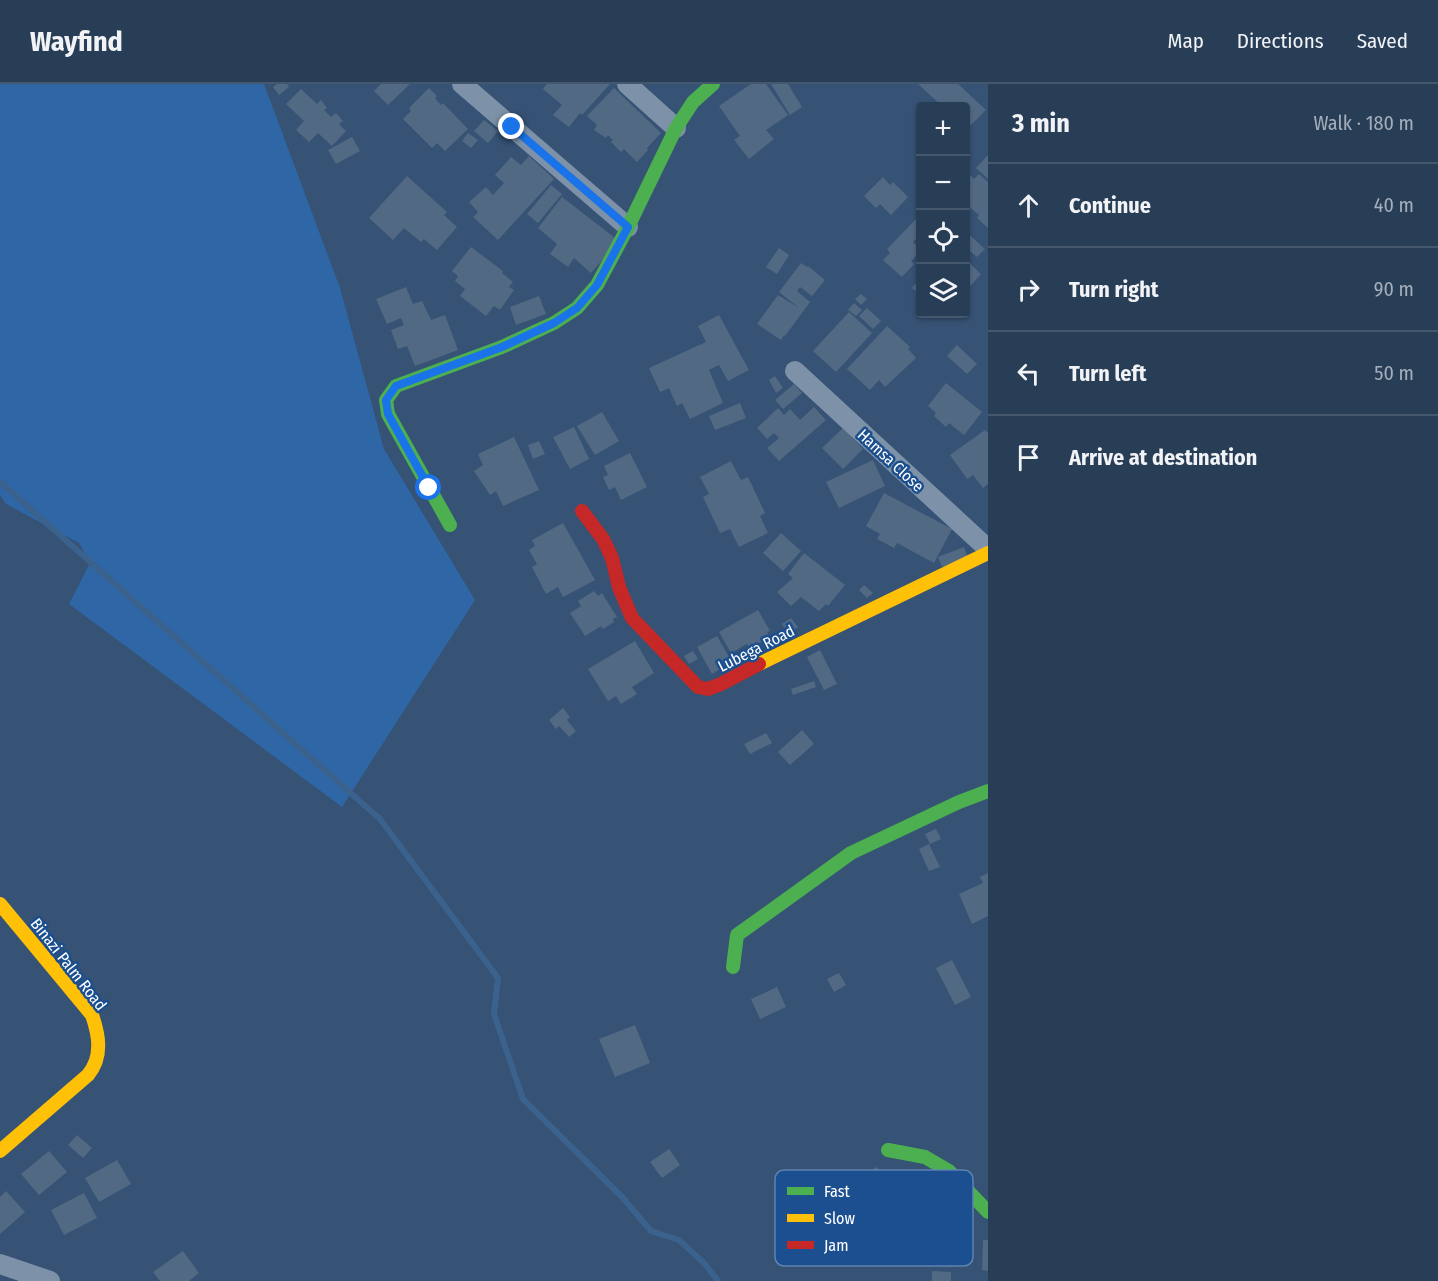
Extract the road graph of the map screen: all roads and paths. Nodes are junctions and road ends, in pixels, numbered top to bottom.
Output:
1 (462, 84) edge
2 (627, 84) edge
3 (713, 84) edge
4 (676, 128) junction
5 (628, 227) junction
6 (795, 371) dead end
7 (582, 511) dead end
8 (450, 525) dead end
9 (988, 551) edge
10 (988, 791) edge
11 (0, 904) edge
12 (733, 967) dead end
13 (1, 1146) edge
14 (888, 1150) dead end
15 (947, 1170) edge
16 (973, 1196) edge
17 (988, 1212) edge
18 (0, 1264) edge
19 (50, 1281) edge

1 - 5 street
2 - 4 street
3 - 4 street
4 - 5 street
5 - 8 street
6 - 9 street, Hamsa Close
7 - 9 street, Lubega Road
10 - 12 street
11 - 13 street, Binazi Palm Road
14 - 15 street
16 - 17 street
18 - 19 street

